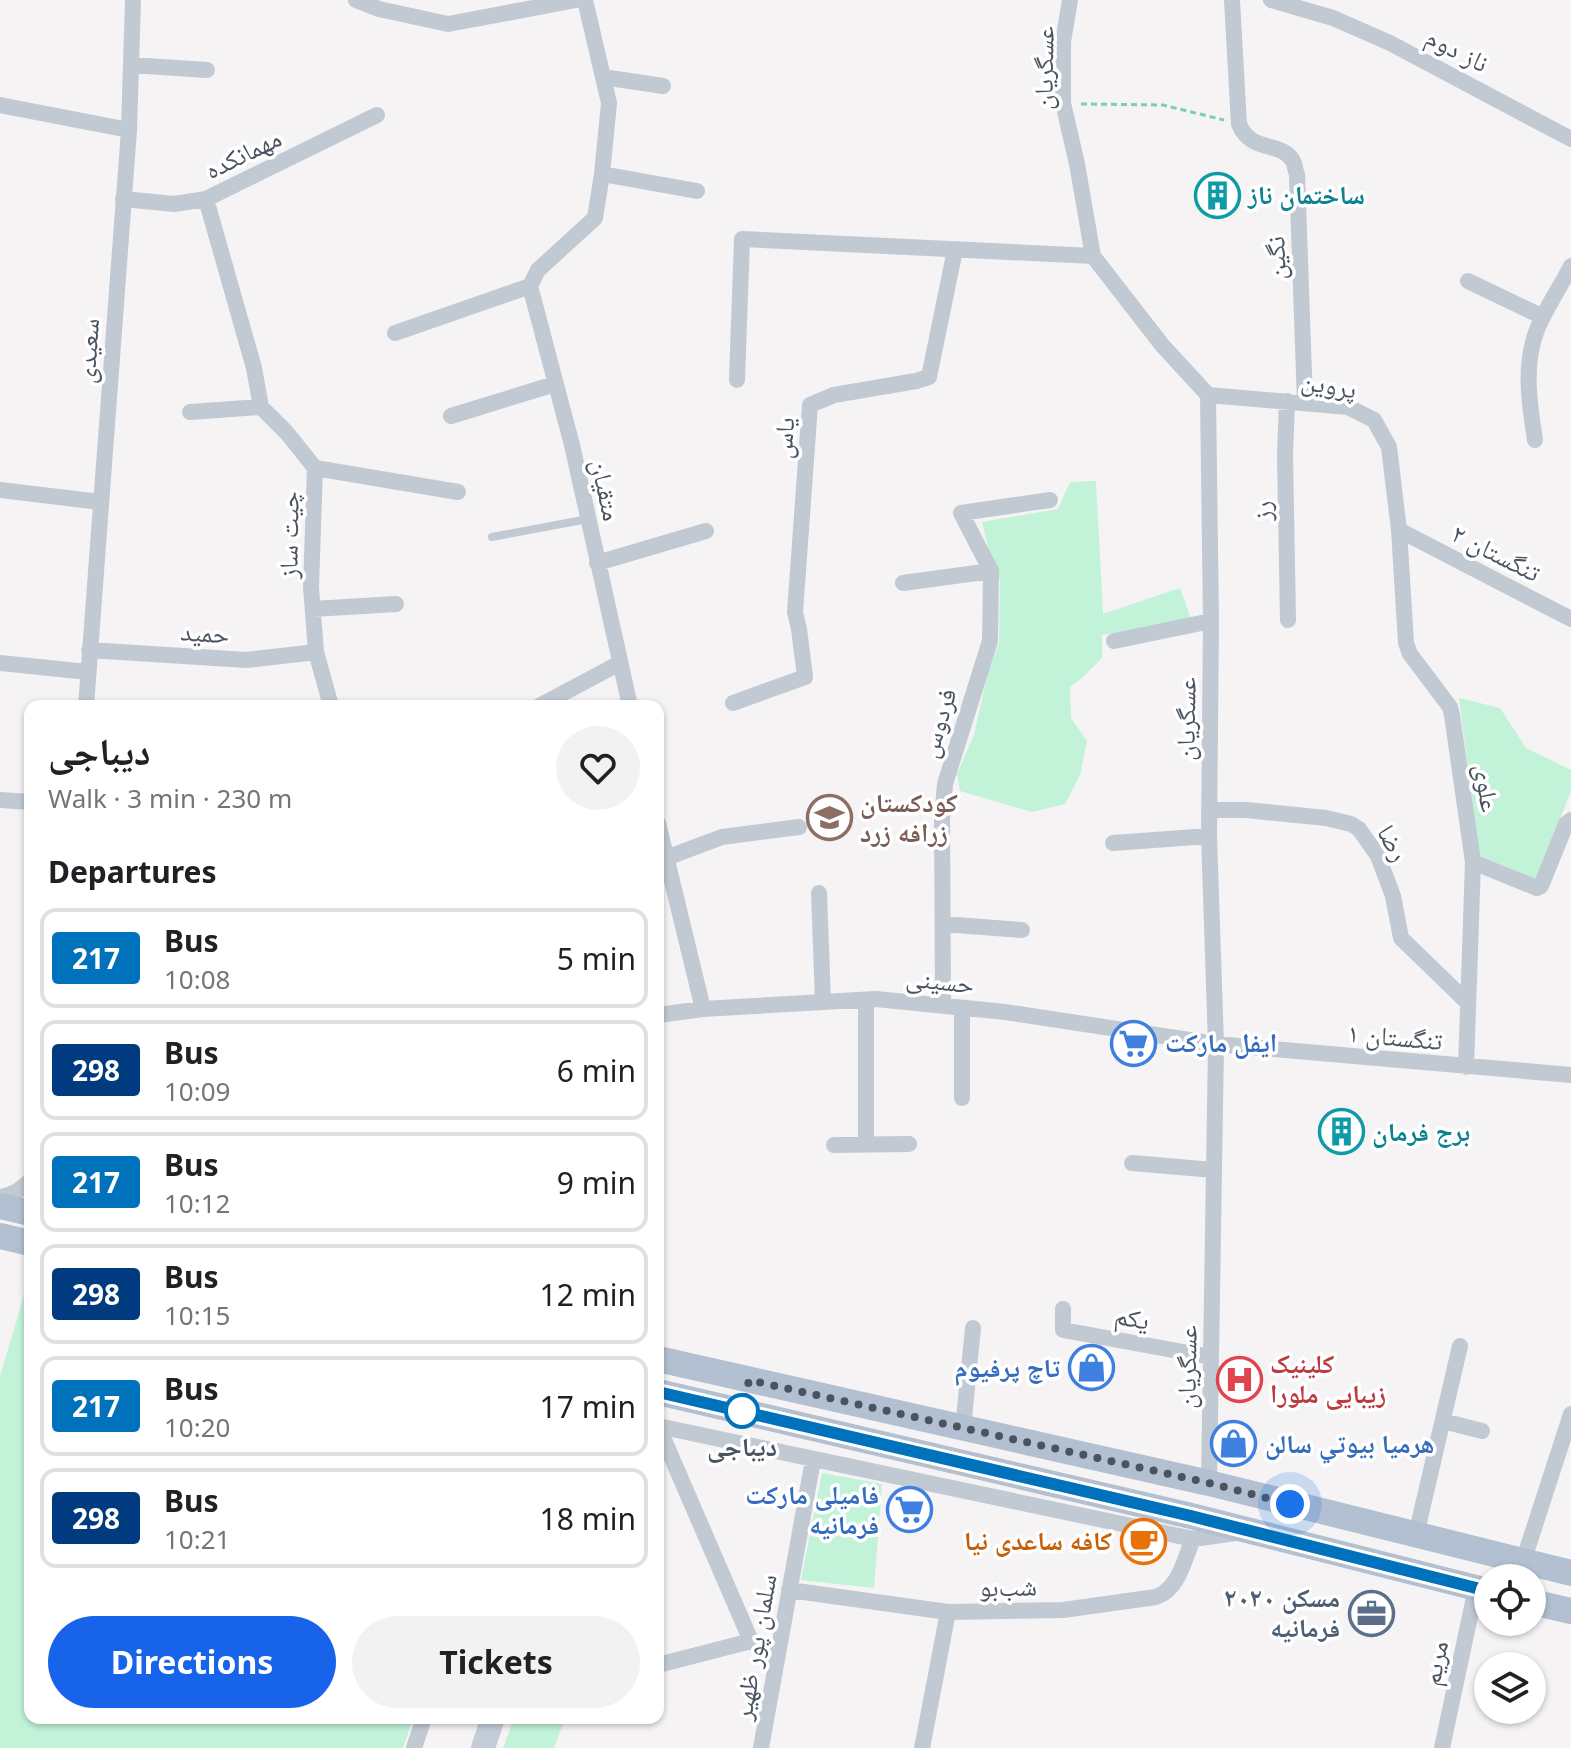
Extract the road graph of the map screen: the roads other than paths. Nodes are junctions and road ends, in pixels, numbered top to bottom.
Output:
1 (133, 0) edge
2 (356, 0) edge
3 (576, 0) edge
4 (585, 0) edge
5 (1070, 0) edge
6 (1232, 0) edge
7 (1271, 0) edge
8 (131, 65) junction
9 (207, 70) dead end
10 (603, 77) junction
11 (663, 86) dead end
12 (0, 105) edge
13 (377, 115) dead end
14 (129, 130) junction
15 (1571, 139) edge
16 (602, 174) junction
17 (697, 191) dead end
18 (123, 199) junction
19 (206, 199) junction
20 (955, 250) junction
21 (1093, 256) junction
22 (1570, 272) edge
23 (1468, 281) dead end
24 (530, 286) junction
25 (1543, 317) junction
26 (395, 333) dead end
27 (737, 380) dead end
28 (555, 384) junction
29 (1208, 395) junction
30 (1287, 401) junction
31 (1305, 403) junction
32 (261, 407) junction
33 (190, 412) dead end
34 (451, 416) dead end
35 (1535, 440) dead end
36 (315, 468) junction
37 (0, 490) edge
38 (458, 492) dead end
39 (1050, 500) dead end
40 (100, 502) junction
41 (588, 519) junction
42 (1399, 530) junction
43 (706, 531) dead end
44 (492, 537) dead end
45 (597, 563) junction
46 (991, 571) junction
47 (903, 583) dead end
48 (396, 604) dead end
49 (313, 609) junction
50 (1571, 619) edge
51 (1288, 620) dead end
52 (1211, 621) junction
53 (1114, 641) dead end
54 (89, 650) junction
55 (316, 652) junction
56 (0, 663) edge
57 (620, 663) junction
58 (88, 672) junction
59 (86, 700) edge
60 (329, 700) edge
61 (550, 700) edge
62 (629, 700) edge
63 (733, 703) dead end
64 (0, 800) edge
65 (24, 802) edge
66 (1209, 810) junction
67 (1571, 820) edge
68 (799, 827) dead end
69 (1209, 836) junction
70 (1113, 843) dead end
71 (664, 849) edge
72 (666, 858) junction
73 (1473, 862) junction
74 (819, 893) dead end
75 (943, 924) junction
76 (1022, 930) dead end
77 (866, 1000) junction
78 (823, 1002) junction
79 (1468, 1003) junction
80 (943, 1005) junction
81 (962, 1008) junction
82 (703, 1009) junction
83 (664, 1014) edge
84 (1216, 1044) junction
85 (1466, 1067) junction
86 (1571, 1075) edge
87 (962, 1098) dead end
88 (866, 1144) junction
89 (909, 1144) dead end
90 (834, 1145) dead end
91 (1132, 1163) dead end
92 (1214, 1170) junction
93 (24, 1186) edge
94 (0, 1197) edge
95 (0, 1206) edge
96 (24, 1212) edge
97 (0, 1236) edge
98 (24, 1242) edge
99 (1063, 1309) dead end
100 (973, 1328) dead end
101 (1460, 1346) dead end
102 (1211, 1357) junction
103 (664, 1360) edge
104 (664, 1393) edge
105 (1571, 1414) edge
106 (1443, 1421) junction
107 (664, 1427) edge
108 (963, 1428) junction
109 (1482, 1431) dead end
110 (664, 1440) edge
111 (813, 1460) junction
112 (1209, 1483) junction
113 (1250, 1531) junction
114 (1416, 1535) junction
115 (1193, 1539) junction
116 (1523, 1562) junction
117 (1571, 1573) edge
118 (1474, 1588) edge
119 (789, 1590) junction
120 (1546, 1605) edge
121 (1571, 1611) edge
122 (948, 1612) junction
123 (1474, 1622) edge
124 (751, 1641) junction
125 (776, 1660) junction
126 (664, 1663) edge
127 (422, 1724) edge
128 (491, 1724) edge
129 (414, 1748) edge
130 (483, 1748) edge
131 (761, 1748) edge
132 (922, 1748) edge
133 (1442, 1748) edge

1 - 8 street, سعیدی
2 - 3 street
4 - 10 street
5 - 21 street, عسگریان
6 - 31 street, نگین
7 - 15 street, ناز دوم
8 - 9 street
8 - 14 street, سعیدی
10 - 11 street
10 - 16 street
12 - 14 street
13 - 19 street, مهمانکده
14 - 18 street, سعیدی
16 - 17 street
16 - 24 street
18 - 19 street, مهمانکده
18 - 40 street, سعیدی
19 - 32 street
20 - 21 street
20 - 27 street
20 - 63 street, یاس
21 - 29 street, عسگریان
22 - 25 street
23 - 25 street
24 - 26 street
24 - 28 street, متقیان
25 - 35 street
28 - 34 street
28 - 41 street, متقیان
29 - 30 street, پروین
29 - 52 street, عسگریان
30 - 31 street, پروین
30 - 51 street, رز
31 - 42 street, پروین
32 - 33 street
32 - 36 street, چیت ساز
36 - 38 street
36 - 49 street, چیت ساز
37 - 40 street
39 - 46 street, فردوس
40 - 54 street, سعیدی
41 - 44 lane
41 - 45 street, متقیان
42 - 50 street, تنگستان ۲
42 - 73 street, علوی
43 - 45 street
45 - 57 street, متقیان
46 - 47 street
46 - 75 street, فردوس
48 - 49 street
49 - 55 street, چیت ساز
52 - 53 street
52 - 66 street, عسگریان
54 - 55 street, حمید
54 - 58 street, سعیدی
55 - 60 street, چیت ساز
56 - 58 street
57 - 61 street
57 - 62 street, متقیان
58 - 59 street, سعیدی
64 - 65 street
66 - 69 street, عسگریان
66 - 79 street, رضا
67 - 73 street
68 - 72 street
69 - 70 street
69 - 84 street, عسگریان
71 - 72 street
72 - 82 street
73 - 79 street, علوی
74 - 78 street
75 - 76 street
75 - 80 street, فردوس
77 - 78 street, حسینی
77 - 80 street, حسینی
77 - 88 street
78 - 82 street, حسینی
79 - 85 street, علوی
80 - 81 street, حسینی
81 - 84 street, حسینی
81 - 87 street
82 - 83 street, حسینی
84 - 85 street, تنگستان ۱
84 - 92 street, عسگریان
85 - 86 street, تنگستان ۱
88 - 89 street
88 - 90 street
91 - 92 street
92 - 102 street, عسگریان
93 - 94 street
95 - 96 main road
97 - 98 main road
99 - 102 street, یکم
100 - 108 street
101 - 106 street
102 - 112 street, عسگریان
103 - 108 main road
104 - 113 main road
105 - 116 street
106 - 109 street
106 - 114 street
107 - 111 street
108 - 112 main road
110 - 124 street
111 - 115 street
111 - 119 street, سلمان پور ظهیر
112 - 114 main road
113 - 115 street
113 - 118 main road
114 - 116 main road
115 - 122 street, شب‌بو
116 - 117 main road
119 - 122 street, شب‌بو
119 - 125 street, سلمان پور ظهیر
120 - 121 main road
122 - 132 street
123 - 133 street, مریم
124 - 125 street
124 - 126 street
125 - 131 street, سلمان پور ظهیر
127 - 129 street
128 - 130 main road

